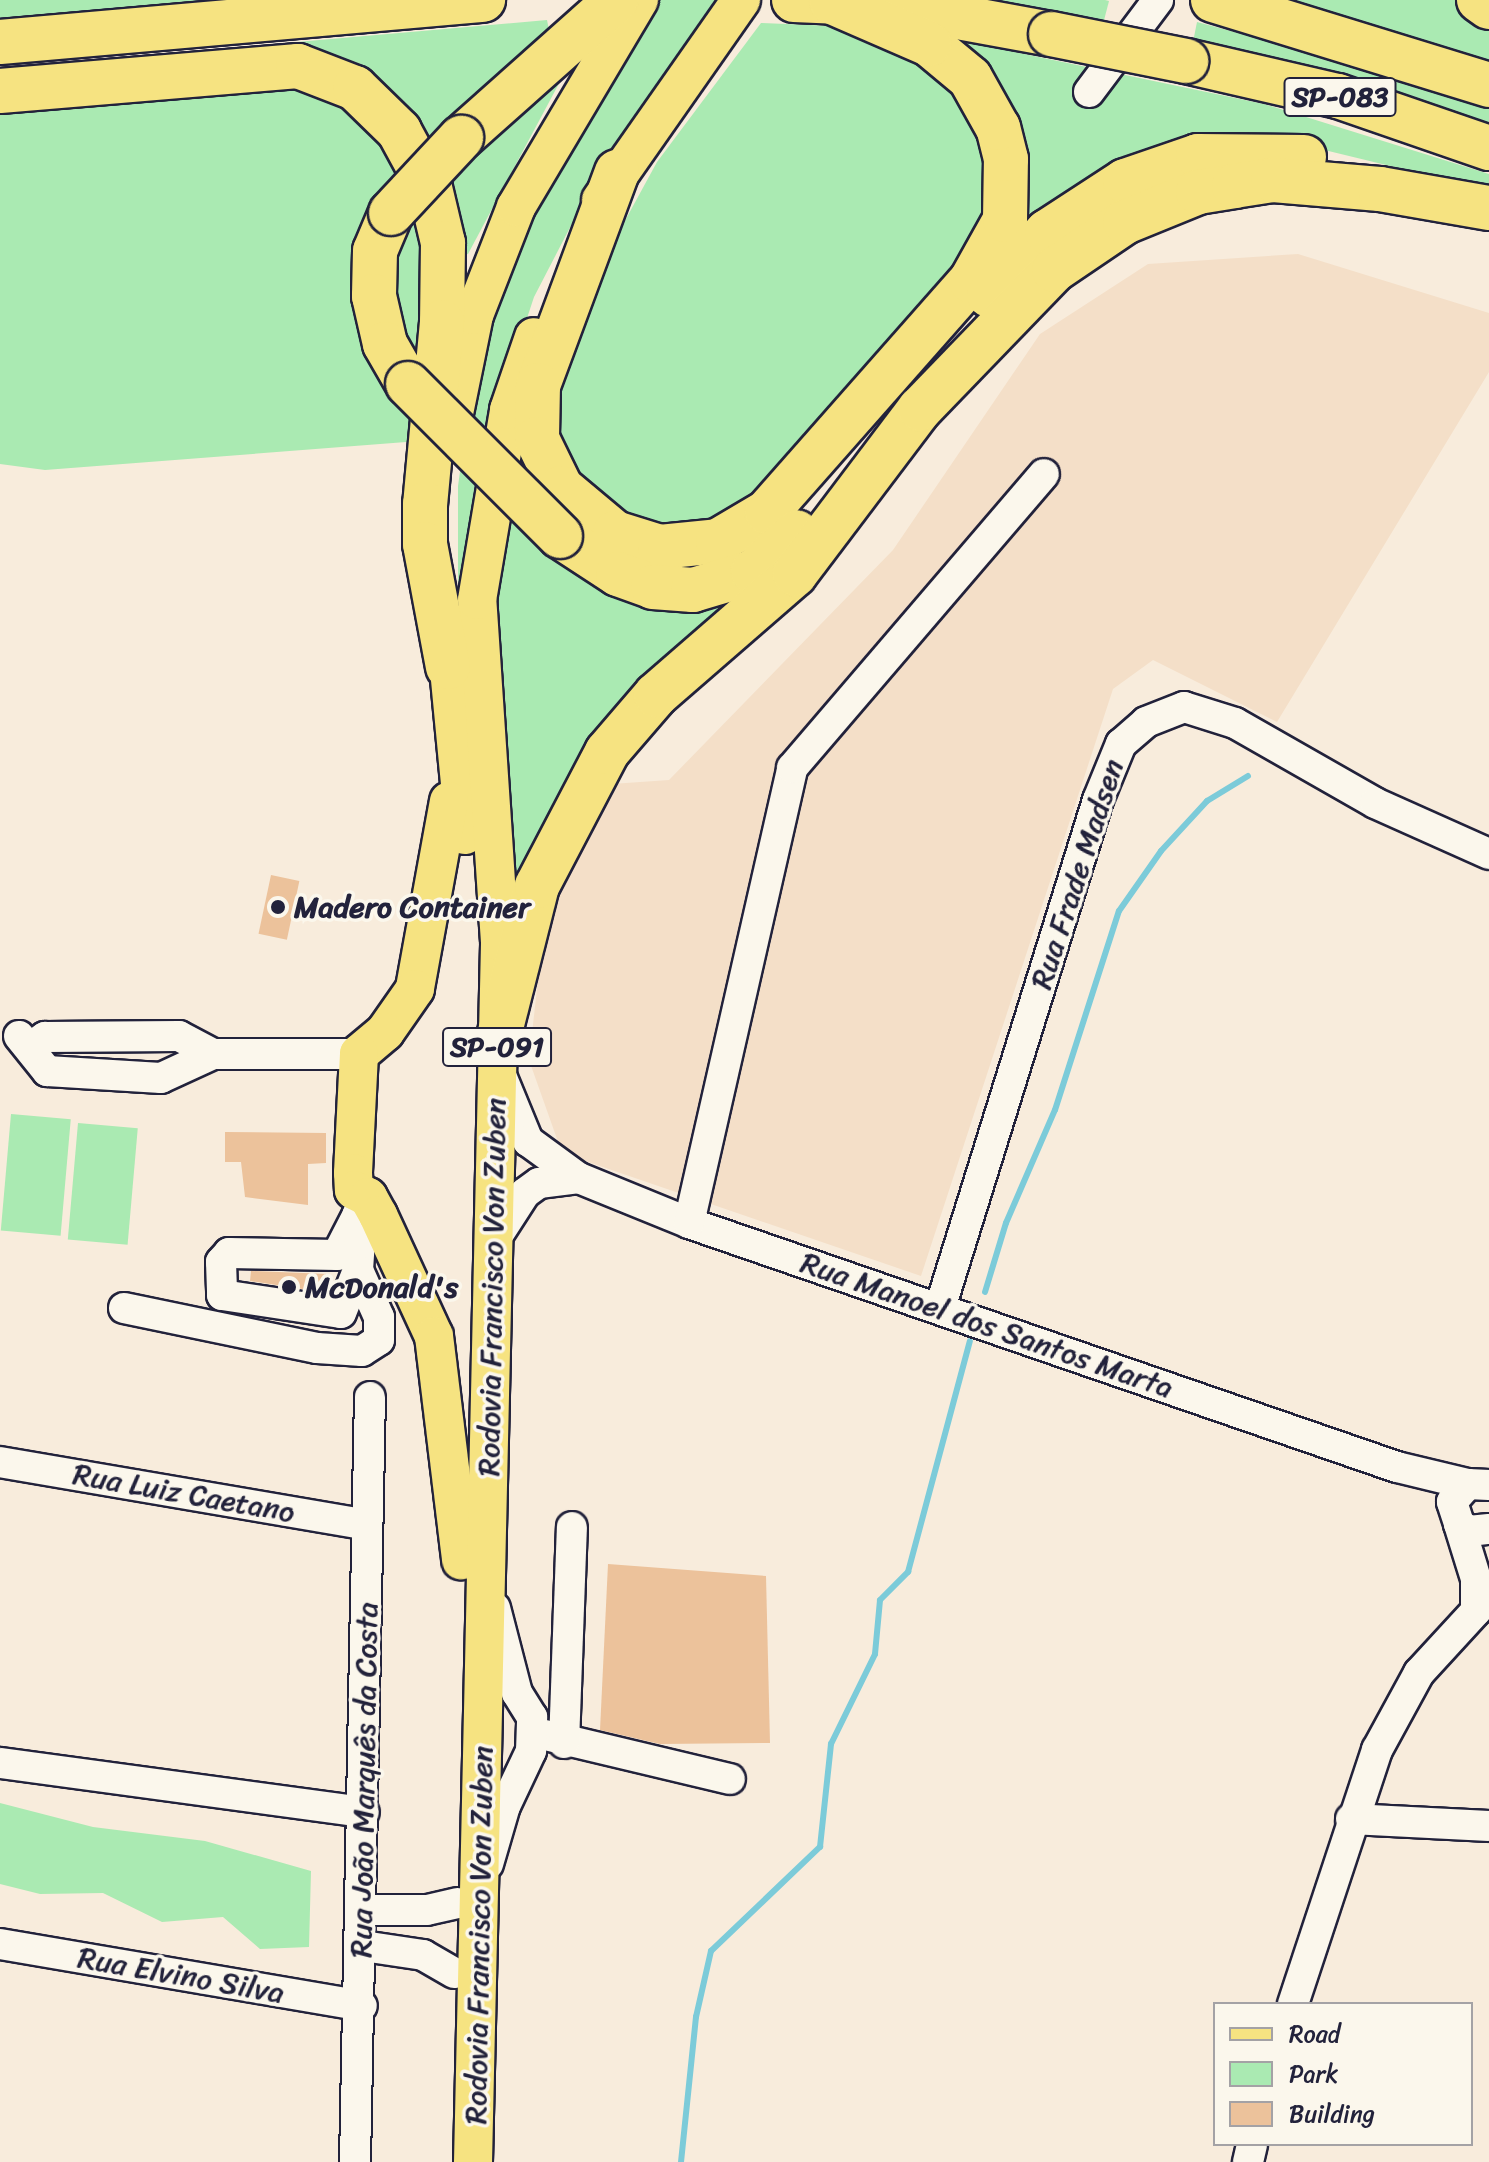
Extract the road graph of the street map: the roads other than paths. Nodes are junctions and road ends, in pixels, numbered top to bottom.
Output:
1 (483, 0) edge
2 (616, 0) edge
3 (639, 0) edge
4 (741, 0) edge
5 (1158, 0) edge
6 (1479, 0) edge
7 (813, 1) edge
8 (1226, 3) edge
9 (1489, 7) edge
10 (0, 42) edge
11 (1489, 85) edge
12 (0, 91) edge
13 (1089, 92) dead end
14 (1489, 148) edge
15 (617, 172) junction
16 (1489, 205) edge
17 (1044, 474) dead end
18 (448, 667) junction
19 (456, 747) junction
20 (1489, 854) edge
21 (213, 1054) junction
22 (359, 1054) junction
23 (497, 1054) junction
24 (579, 1178) junction
25 (378, 1216) junction
26 (689, 1223) junction
27 (491, 1246) junction
28 (358, 1270) junction
29 (124, 1308) dead end
30 (940, 1308) junction
31 (370, 1397) dead end
32 (0, 1462) edge
33 (1397, 1467) junction
34 (1478, 1484) edge
35 (1456, 1519) junction
36 (367, 1525) junction
37 (572, 1527) dead end
38 (1489, 1529) edge
39 (474, 1567) junction
40 (1482, 1604) edge
41 (531, 1735) junction
42 (564, 1743) junction
43 (0, 1763) edge
44 (730, 1779) dead end
45 (364, 1812) junction
46 (1351, 1819) junction
47 (1489, 1826) edge
48 (469, 1894) junction
49 (363, 1910) junction
50 (0, 1944) edge
51 (363, 1946) junction
52 (454, 1973) junction
53 (1294, 2002) edge
54 (362, 2006) junction
55 (350, 2157) edge
56 (447, 2162) edge
57 (473, 2162) edge

1 - 10 highway
2 - 16 highway, bridge
3 - 18 main road, Rodovia Francisco Von Zuben / SP-091
4 - 15 main road, Rodovia Francisco Von Zuben / SP-091
5 - 13 street
6 - 9 highway
7 - 14 highway, SP-083, bridge
7 - 15 highway
8 - 11 highway, SP-083
12 - 18 highway
15 - 23 main road, Rodovia Francisco Von Zuben / SP-091
16 - 23 highway
17 - 26 street
18 - 19 main road, Rodovia Francisco Von Zuben / SP-091
19 - 22 main road
19 - 39 main road, Rodovia Francisco Von Zuben / SP-091
20 - 30 street, Rua Frade Madsen
21 - 21 street
21 - 22 street
22 - 25 main road
23 - 24 street, Rua Manoel dos Santos Marta
23 - 27 main road, Rodovia Francisco Von Zuben / SP-091
24 - 26 street, Rua Manoel dos Santos Marta
24 - 27 street
25 - 28 street
25 - 28 street
25 - 39 main road
26 - 30 street, Rua Manoel dos Santos Marta
27 - 39 main road, Rodovia Francisco Von Zuben / SP-091
28 - 29 street
30 - 33 street, Rua Manoel dos Santos Marta
31 - 36 street, Rua João Marquês da Costa
32 - 36 street, Rua Luiz Caetano
33 - 34 street, Rua Manoel dos Santos Marta
33 - 35 street, Rua Manoel dos Santos Marta
34 - 35 street
35 - 38 street
35 - 40 street
36 - 45 street, Rua João Marquês da Costa
37 - 42 street
39 - 41 street
39 - 48 main road, Rodovia Francisco Von Zuben / SP-091
40 - 46 street
41 - 42 street
41 - 48 street
42 - 44 street
43 - 45 street
45 - 49 street, Rua João Marquês da Costa
46 - 47 street
46 - 53 street
48 - 49 street
48 - 52 main road, Rodovia Francisco Von Zuben / SP-091
48 - 57 main road, Rodovia Francisco Von Zuben / SP-091
49 - 51 street, Rua João Marquês da Costa
50 - 54 street, Rua Elvino Silva
51 - 52 street
51 - 54 street, Rua João Marquês da Costa
52 - 56 main road, Rodovia Francisco Von Zuben / SP-091
54 - 55 street, Rua João Marquês da Costa

